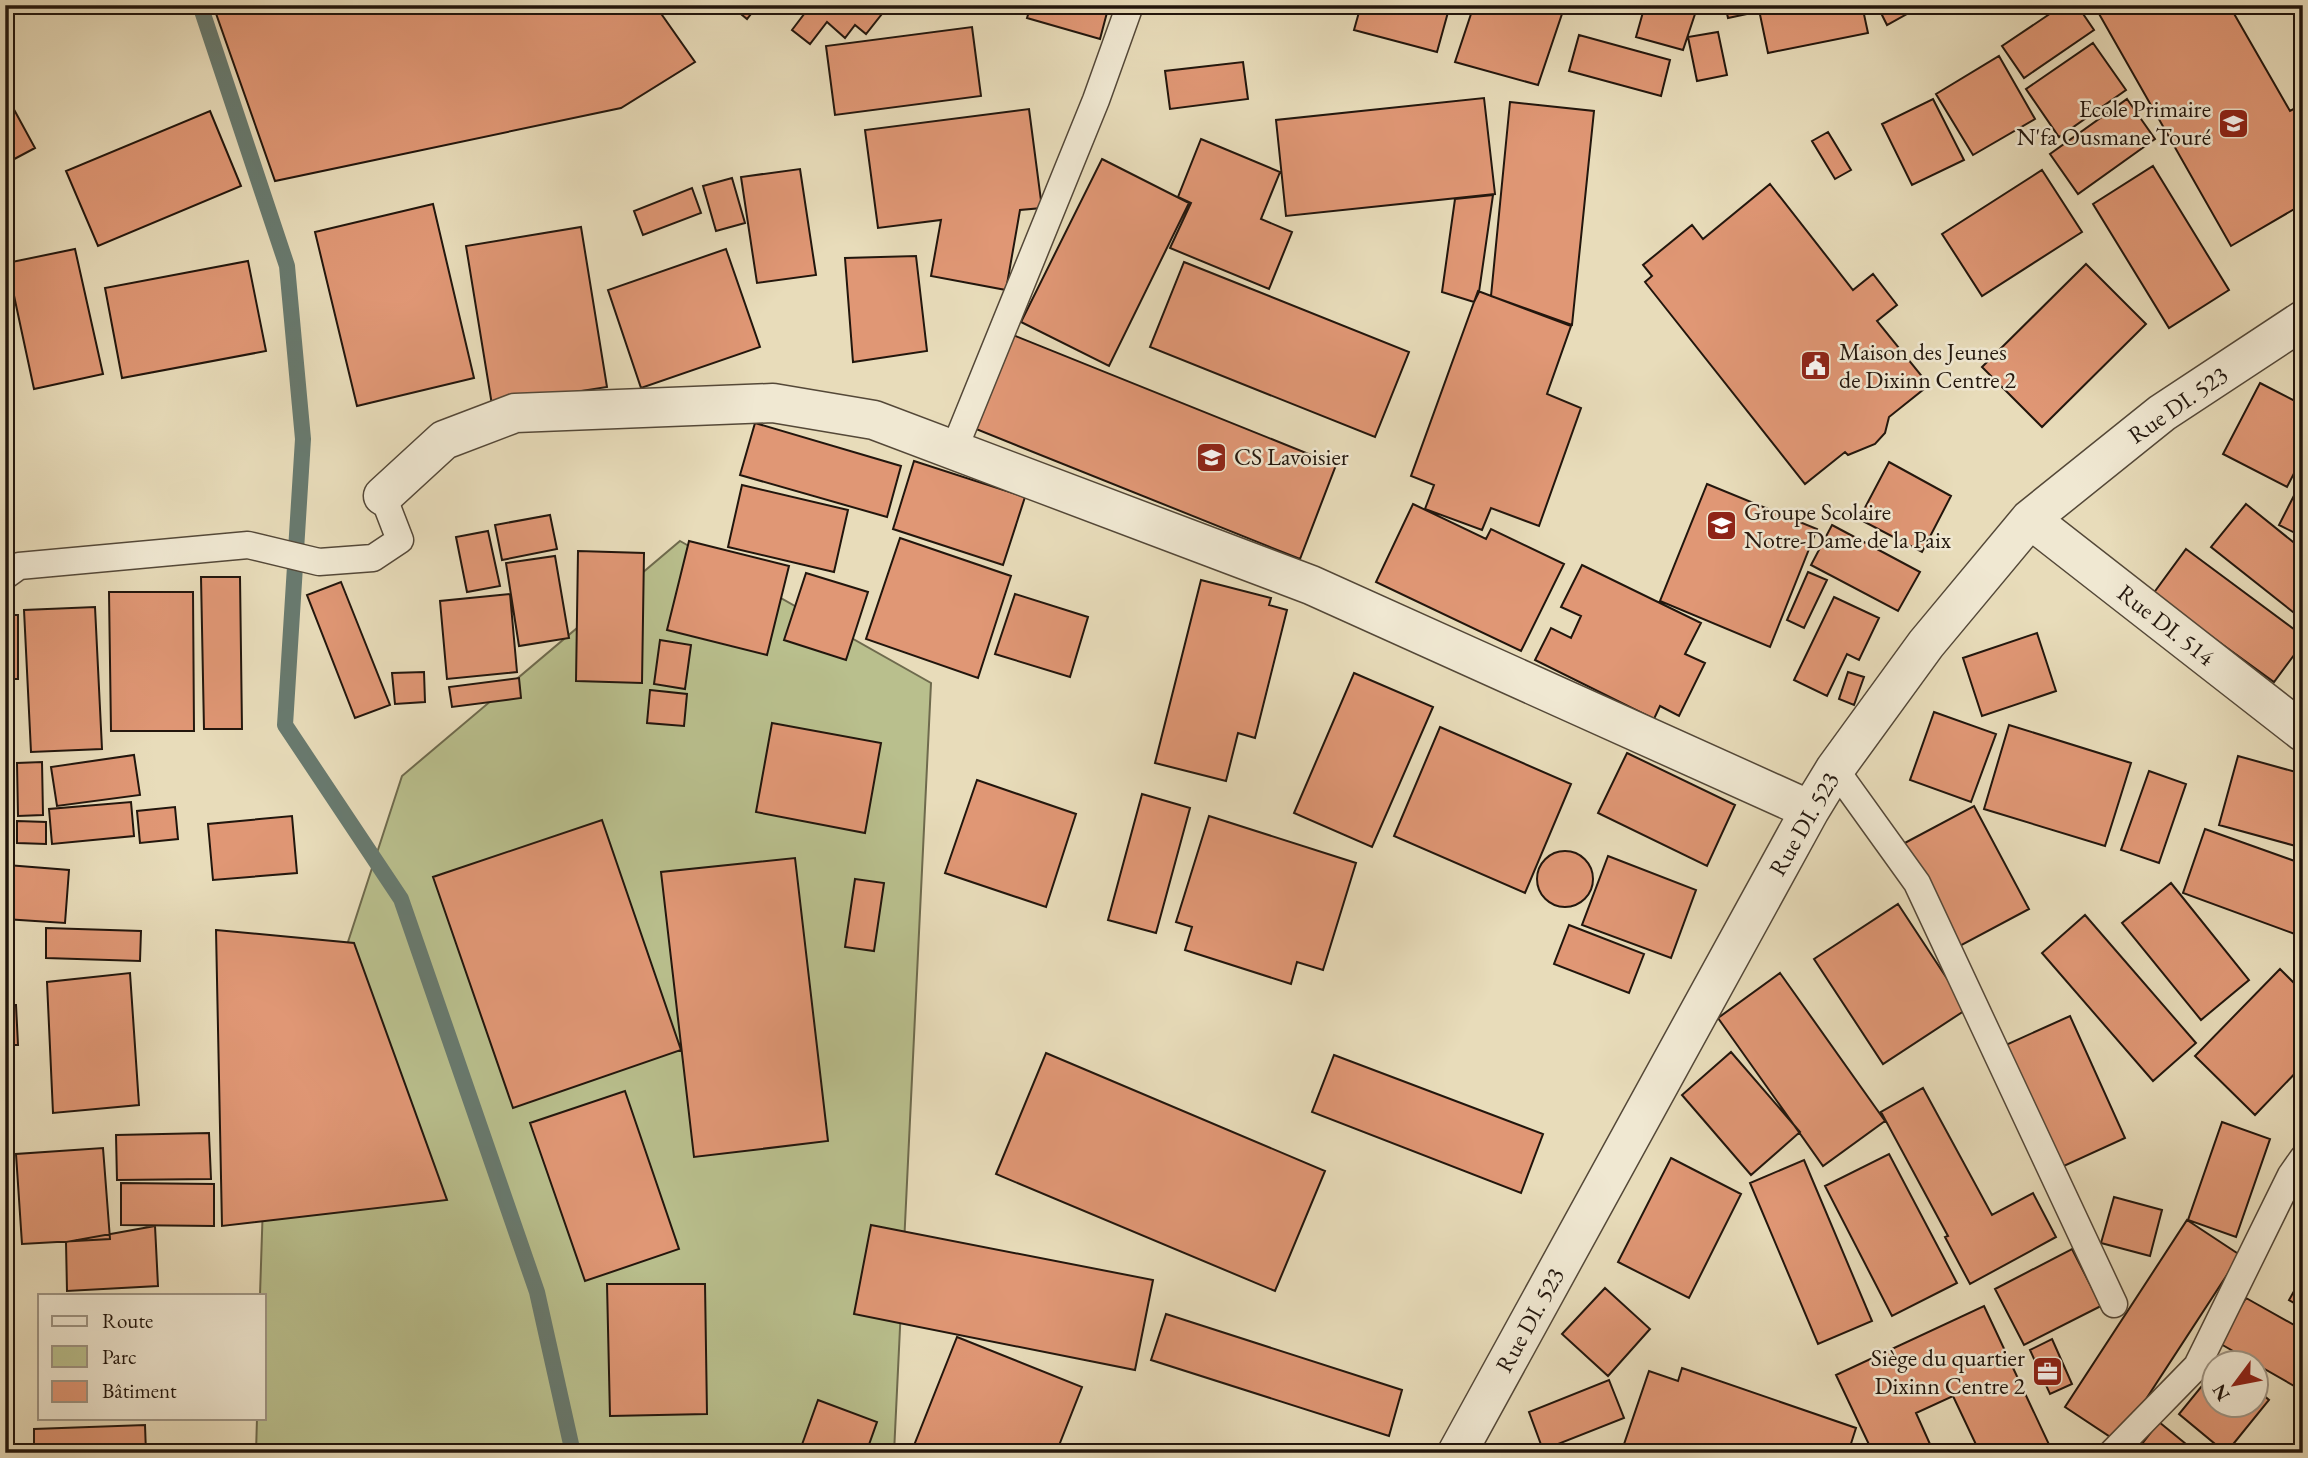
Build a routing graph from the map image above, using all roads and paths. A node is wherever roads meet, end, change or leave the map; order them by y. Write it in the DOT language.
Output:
graph roads {
  1 [pos="1130,5"];
  2 [pos="2303,320"];
  3 [pos="953,452"];
  4 [pos="383,496"];
  5 [pos="2030,519"];
  6 [pos="5,576"];
  7 [pos="2303,732"];
  8 [pos="1835,769"];
  9 [pos="1810,810"];
  10 [pos="2303,1158"];
  11 [pos="2114,1304"];
  12 [pos="1457,1453"];
  13 [pos="2112,1453"];
  1 -- 3 [label="lane"];
  2 -- 5 [label="street, Rue DI. 523"];
  3 -- 4 [label="street"];
  3 -- 9 [label="street"];
  4 -- 6 [label="lane"];
  5 -- 7 [label="street, Rue DI. 514"];
  5 -- 8 [label="street, Rue DI. 523"];
  8 -- 9 [label="street, Rue DI. 523"];
  8 -- 11 [label="lane"];
  9 -- 12 [label="street, Rue DI. 523"];
  10 -- 13 [label="lane"];
}
